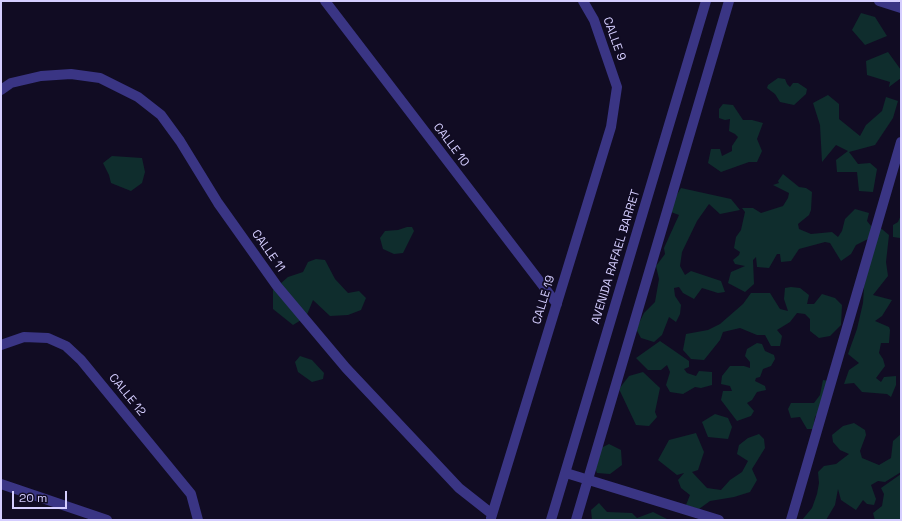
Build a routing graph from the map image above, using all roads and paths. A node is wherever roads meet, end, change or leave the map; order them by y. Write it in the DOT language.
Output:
graph roads {
  1 [pos="326,1"];
  2 [pos="583,1"];
  3 [pos="706,1"];
  4 [pos="729,1"];
  5 [pos="879,1"];
  6 [pos="901,8"];
  7 [pos="617,87"];
  8 [pos="1,90"];
  9 [pos="901,142"];
  10 [pos="557,304"];
  11 [pos="1,345"];
  12 [pos="566,473"];
  13 [pos="588,480"];
  14 [pos="1,484"];
  15 [pos="492,517"];
  16 [pos="107,520"];
  17 [pos="198,520"];
  18 [pos="551,520"];
  19 [pos="576,520"];
  20 [pos="719,520"];
  21 [pos="791,520"];
  1 -- 10 [label="street, CALLE 10"];
  2 -- 7 [label="street, CALLE 9"];
  3 -- 12 [label="street, AVENIDA RAFAEL BARRET"];
  4 -- 13 [label="street"];
  5 -- 6 [label="street"];
  7 -- 10 [label="street, CALLE 19"];
  8 -- 15 [label="street, CALLE 11"];
  9 -- 21 [label="street"];
  10 -- 15 [label="street, CALLE 19"];
  11 -- 17 [label="street, CALLE 12"];
  12 -- 13 [label="street"];
  12 -- 18 [label="street, AVENIDA RAFAEL BARRET"];
  13 -- 19 [label="street"];
  13 -- 20 [label="street"];
  14 -- 16 [label="street"];
}
